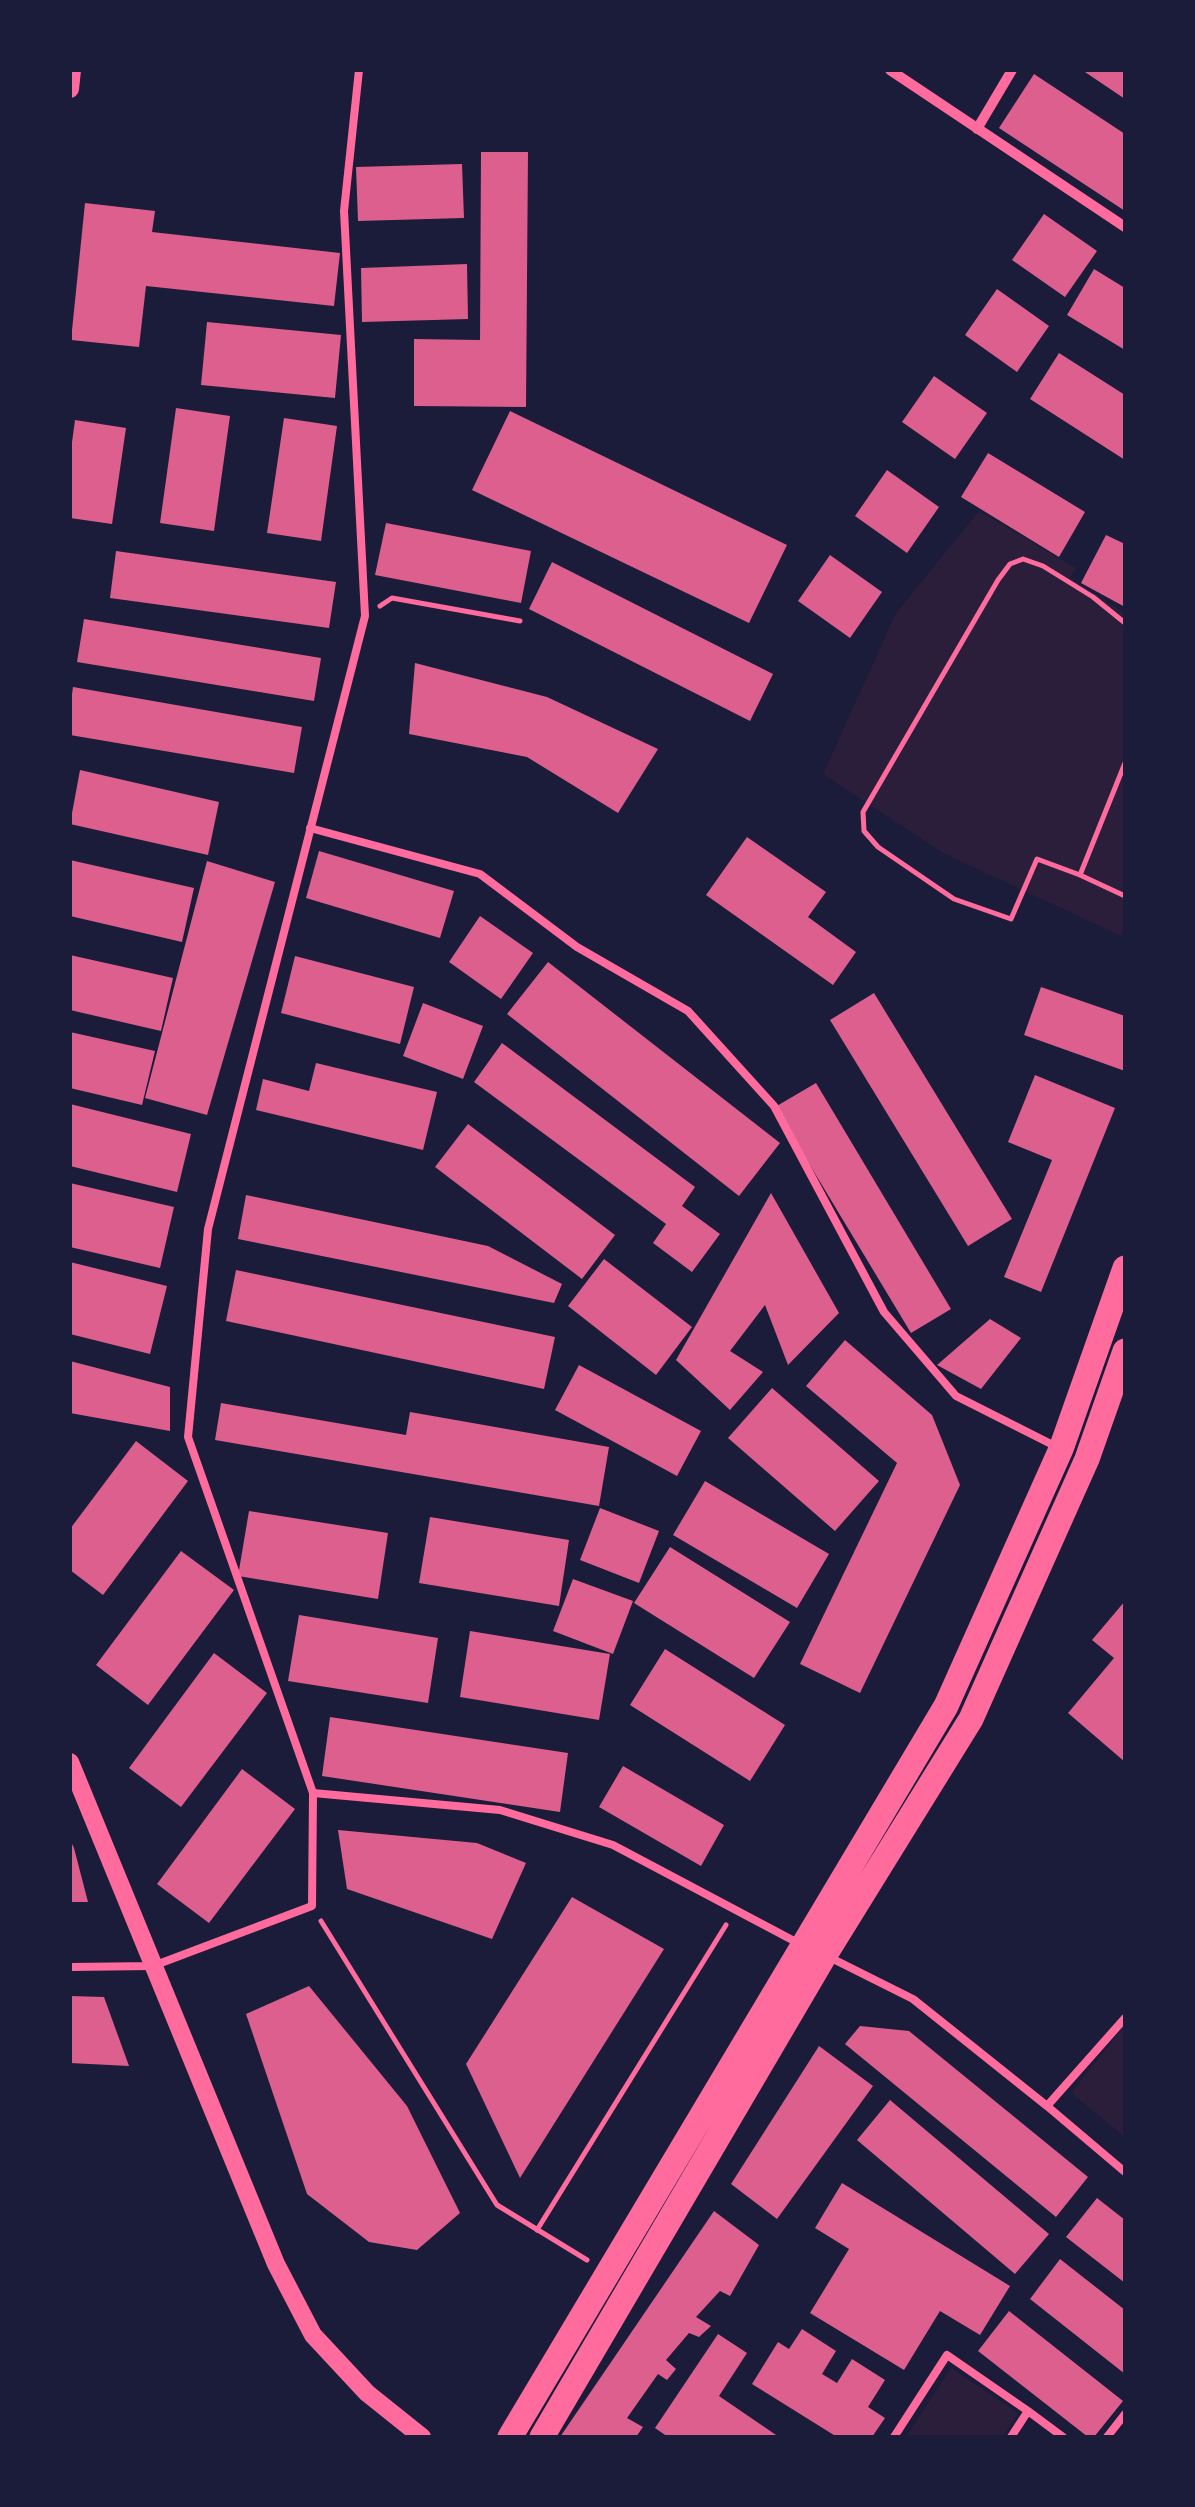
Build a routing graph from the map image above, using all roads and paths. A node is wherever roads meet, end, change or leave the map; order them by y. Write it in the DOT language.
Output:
graph roads {
  1 [pos="72,70"];
  2 [pos="359,70"];
  3 [pos="890,70"];
  4 [pos="1012,70"];
  5 [pos="70,89"];
  6 [pos="977,128"];
  7 [pos="1125,227"];
  8 [pos="365,616"];
  9 [pos="520,621"];
  10 [pos="1125,623"];
  11 [pos="1125,763"];
  12 [pos="310,828"];
  13 [pos="1080,875"];
  14 [pos="1125,896"];
  15 [pos="1125,1268"];
  16 [pos="1125,1352"];
  17 [pos="1061,1449"];
  18 [pos="70,1762"];
  19 [pos="313,1793"];
  20 [pos="312,1906"];
  21 [pos="735,1910"];
  22 [pos="814,1950"];
  23 [pos="152,1966"];
  24 [pos="70,1967"];
  25 [pos="1125,2018"];
  26 [pos="1047,2106"];
  27 [pos="1125,2172"];
  28 [pos="537,2230"];
  29 [pos="608,2273"];
  30 [pos="1028,2412"];
  31 [pos="1125,2414"];
  32 [pos="422,2437"];
  33 [pos="510,2437"];
  34 [pos="542,2437"];
  35 [pos="894,2437"];
  36 [pos="1011,2437"];
  37 [pos="1063,2437"];
  38 [pos="1107,2437"];
  1 -- 5 [label="street"];
  2 -- 8 [label="lane"];
  3 -- 6 [label="street"];
  4 -- 6 [label="street"];
  6 -- 7 [label="street"];
  8 -- 9 [label="path"];
  8 -- 12 [label="lane"];
  10 -- 13 [label="path"];
  11 -- 13 [label="path"];
  12 -- 17 [label="lane"];
  12 -- 19 [label="lane"];
  13 -- 14 [label="path"];
  15 -- 17 [label="main road"];
  16 -- 22 [label="main road"];
  17 -- 22 [label="main road"];
  18 -- 23 [label="street"];
  19 -- 20 [label="lane"];
  19 -- 21 [label="lane"];
  20 -- 23 [label="lane"];
  20 -- 28 [label="path"];
  21 -- 22 [label="lane"];
  21 -- 28 [label="path"];
  22 -- 26 [label="lane"];
  22 -- 29 [label="main road"];
  22 -- 34 [label="main road"];
  23 -- 24 [label="lane"];
  23 -- 32 [label="street"];
  25 -- 26 [label="lane"];
  26 -- 27 [label="lane"];
  28 -- 29 [label="path"];
  29 -- 33 [label="main road"];
  30 -- 35 [label="lane"];
  30 -- 36 [label="lane"];
  30 -- 37 [label="lane"];
  31 -- 38 [label="lane"];
}
